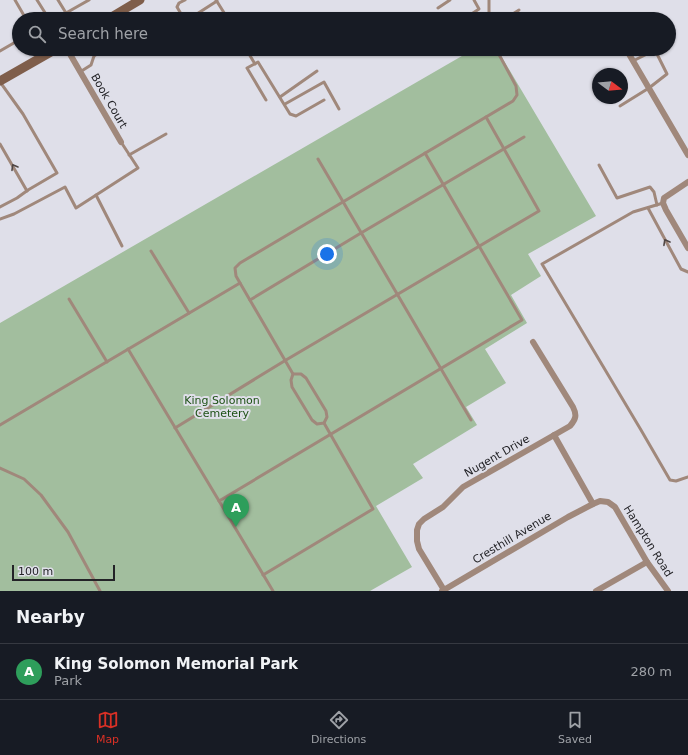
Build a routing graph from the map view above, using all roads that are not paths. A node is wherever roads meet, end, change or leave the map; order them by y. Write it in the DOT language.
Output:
graph roads {
  1 [pos="15,0"];
  2 [pos="37,0"];
  3 [pos="58,0"];
  4 [pos="89,0"];
  5 [pos="140,0"];
  6 [pos="184,0"];
  7 [pos="216,0"];
  8 [pos="450,0"];
  9 [pos="474,0"];
  10 [pos="489,0"];
  11 [pos="438,8"];
  12 [pos="519,10"];
  13 [pos="22,12"];
  14 [pos="45,12"];
  15 [pos="65,12"];
  16 [pos="68,12"];
  17 [pos="120,12"];
  18 [pos="180,12"];
  19 [pos="199,12"];
  20 [pos="223,12"];
  21 [pos="474,12"];
  22 [pos="489,12"];
  23 [pos="516,12"];
  24 [pos="12,44"];
  25 [pos="0,51"];
  26 [pos="44,56"];
  27 [pos="71,56"];
  28 [pos="94,56"];
  29 [pos="250,56"];
  30 [pos="500,56"];
  31 [pos="630,56"];
  32 [pos="642,56"];
  33 [pos="658,56"];
  34 [pos="632,61"];
  35 [pos="255,64"];
  36 [pos="317,71"];
  37 [pos="80,72"];
  38 [pos="0,81"];
  39 [pos="649,88"];
  40 [pos="280,97"];
  41 [pos="266,100"];
  42 [pos="324,100"];
  43 [pos="285,104"];
  44 [pos="620,106"];
  45 [pos="339,109"];
  46 [pos="486,117"];
  47 [pos="166,134"];
  48 [pos="524,137"];
  49 [pos="121,142"];
  50 [pos="0,144"];
  51 [pos="504,149"];
  52 [pos="425,154"];
  53 [pos="129,155"];
  54 [pos="688,155"];
  55 [pos="318,159"];
  56 [pos="600,165"];
  57 [pos="688,182"];
  58 [pos="443,185"];
  59 [pos="27,191"];
  60 [pos="96,195"];
  61 [pos="343,202"];
  62 [pos="660,204"];
  63 [pos="0,207"];
  64 [pos="648,208"];
  65 [pos="0,219"];
  66 [pos="361,233"];
  67 [pos="122,246"];
  68 [pos="479,247"];
  69 [pos="688,248"];
  70 [pos="152,251"];
  71 [pos="688,272"];
  72 [pos="240,283"];
  73 [pos="398,295"];
  74 [pos="69,299"];
  75 [pos="250,300"];
  76 [pos="189,313"];
  77 [pos="533,342"];
  78 [pos="128,349"];
  79 [pos="286,360"];
  80 [pos="106,362"];
  81 [pos="441,368"];
  82 [pos="293,374"];
  83 [pos="471,420"];
  84 [pos="324,423"];
  85 [pos="0,425"];
  86 [pos="175,428"];
  87 [pos="330,435"];
  88 [pos="554,435"];
  89 [pos="0,468"];
  90 [pos="688,477"];
  91 [pos="219,501"];
  92 [pos="593,504"];
  93 [pos="646,562"];
  94 [pos="263,575"];
  95 [pos="443,590"];
  96 [pos="100,591"];
  97 [pos="273,591"];
  98 [pos="596,591"];
  99 [pos="668,591"];
  1 -- 13 [label="lane"];
  2 -- 14 [label="lane"];
  3 -- 15 [label="lane"];
  4 -- 16 [label="lane"];
  5 -- 17 [label="main road"];
  6 -- 18 [label="lane"];
  7 -- 19 [label="lane"];
  7 -- 20 [label="lane"];
  8 -- 11 [label="lane"];
  9 -- 21 [label="lane"];
  10 -- 22 [label="lane"];
  12 -- 23 [label="lane"];
  24 -- 25 [label="lane"];
  26 -- 38 [label="main road"];
  27 -- 37 [label="street, Book Court"];
  28 -- 37 [label="lane"];
  29 -- 35 [label="lane"];
  30 -- 46 [label="lane"];
  31 -- 34 [label="street"];
  32 -- 34 [label="lane"];
  33 -- 39 [label="lane"];
  34 -- 39 [label="street"];
  35 -- 40 [label="lane"];
  35 -- 41 [label="lane"];
  36 -- 40 [label="lane"];
  37 -- 49 [label="street, Book Court"];
  38 -- 59 [label="lane"];
  39 -- 44 [label="lane"];
  39 -- 54 [label="street"];
  40 -- 43 [label="lane"];
  42 -- 43 [label="lane"];
  43 -- 45 [label="lane"];
  46 -- 51 [label="lane"];
  46 -- 52 [label="lane"];
  47 -- 53 [label="lane"];
  48 -- 51 [label="lane"];
  49 -- 53 [label="lane"];
  59 -- 50 [label="lane, one-way"];
  51 -- 58 [label="lane"];
  51 -- 68 [label="lane"];
  52 -- 58 [label="lane"];
  52 -- 61 [label="lane"];
  53 -- 60 [label="lane"];
  55 -- 61 [label="lane"];
  56 -- 62 [label="lane"];
  57 -- 62 [label="street"];
  58 -- 66 [label="lane"];
  58 -- 68 [label="lane"];
  59 -- 63 [label="lane"];
  60 -- 65 [label="lane"];
  60 -- 67 [label="lane"];
  61 -- 66 [label="lane"];
  61 -- 72 [label="lane"];
  62 -- 64 [label="lane"];
  62 -- 69 [label="street"];
  71 -- 64 [label="lane, one-way"];
  64 -- 90 [label="lane"];
  66 -- 73 [label="lane"];
  66 -- 75 [label="lane"];
  68 -- 73 [label="lane"];
  68 -- 81 [label="lane"];
  70 -- 76 [label="lane"];
  72 -- 75 [label="lane"];
  72 -- 76 [label="lane"];
  73 -- 79 [label="lane"];
  73 -- 81 [label="lane"];
  74 -- 80 [label="lane"];
  75 -- 79 [label="lane"];
  76 -- 78 [label="lane"];
  77 -- 88 [label="street, Nugent Drive"];
  78 -- 80 [label="lane"];
  78 -- 86 [label="lane"];
  79 -- 82 [label="lane"];
  79 -- 86 [label="lane"];
  80 -- 85 [label="lane"];
  81 -- 83 [label="lane"];
  81 -- 87 [label="lane"];
  82 -- 84 [label="lane"];
  82 -- 84 [label="lane"];
  84 -- 87 [label="lane"];
  86 -- 91 [label="lane"];
  87 -- 91 [label="lane"];
  87 -- 94 [label="lane"];
  88 -- 92 [label="street"];
  88 -- 95 [label="street, Nugent Drive"];
  89 -- 96 [label="lane"];
  91 -- 94 [label="lane"];
  92 -- 93 [label="street, Hampton Road"];
  92 -- 95 [label="street, Cresthill Avenue"];
  93 -- 98 [label="street"];
  93 -- 99 [label="street, Hampton Road"];
  94 -- 97 [label="lane"];
}
